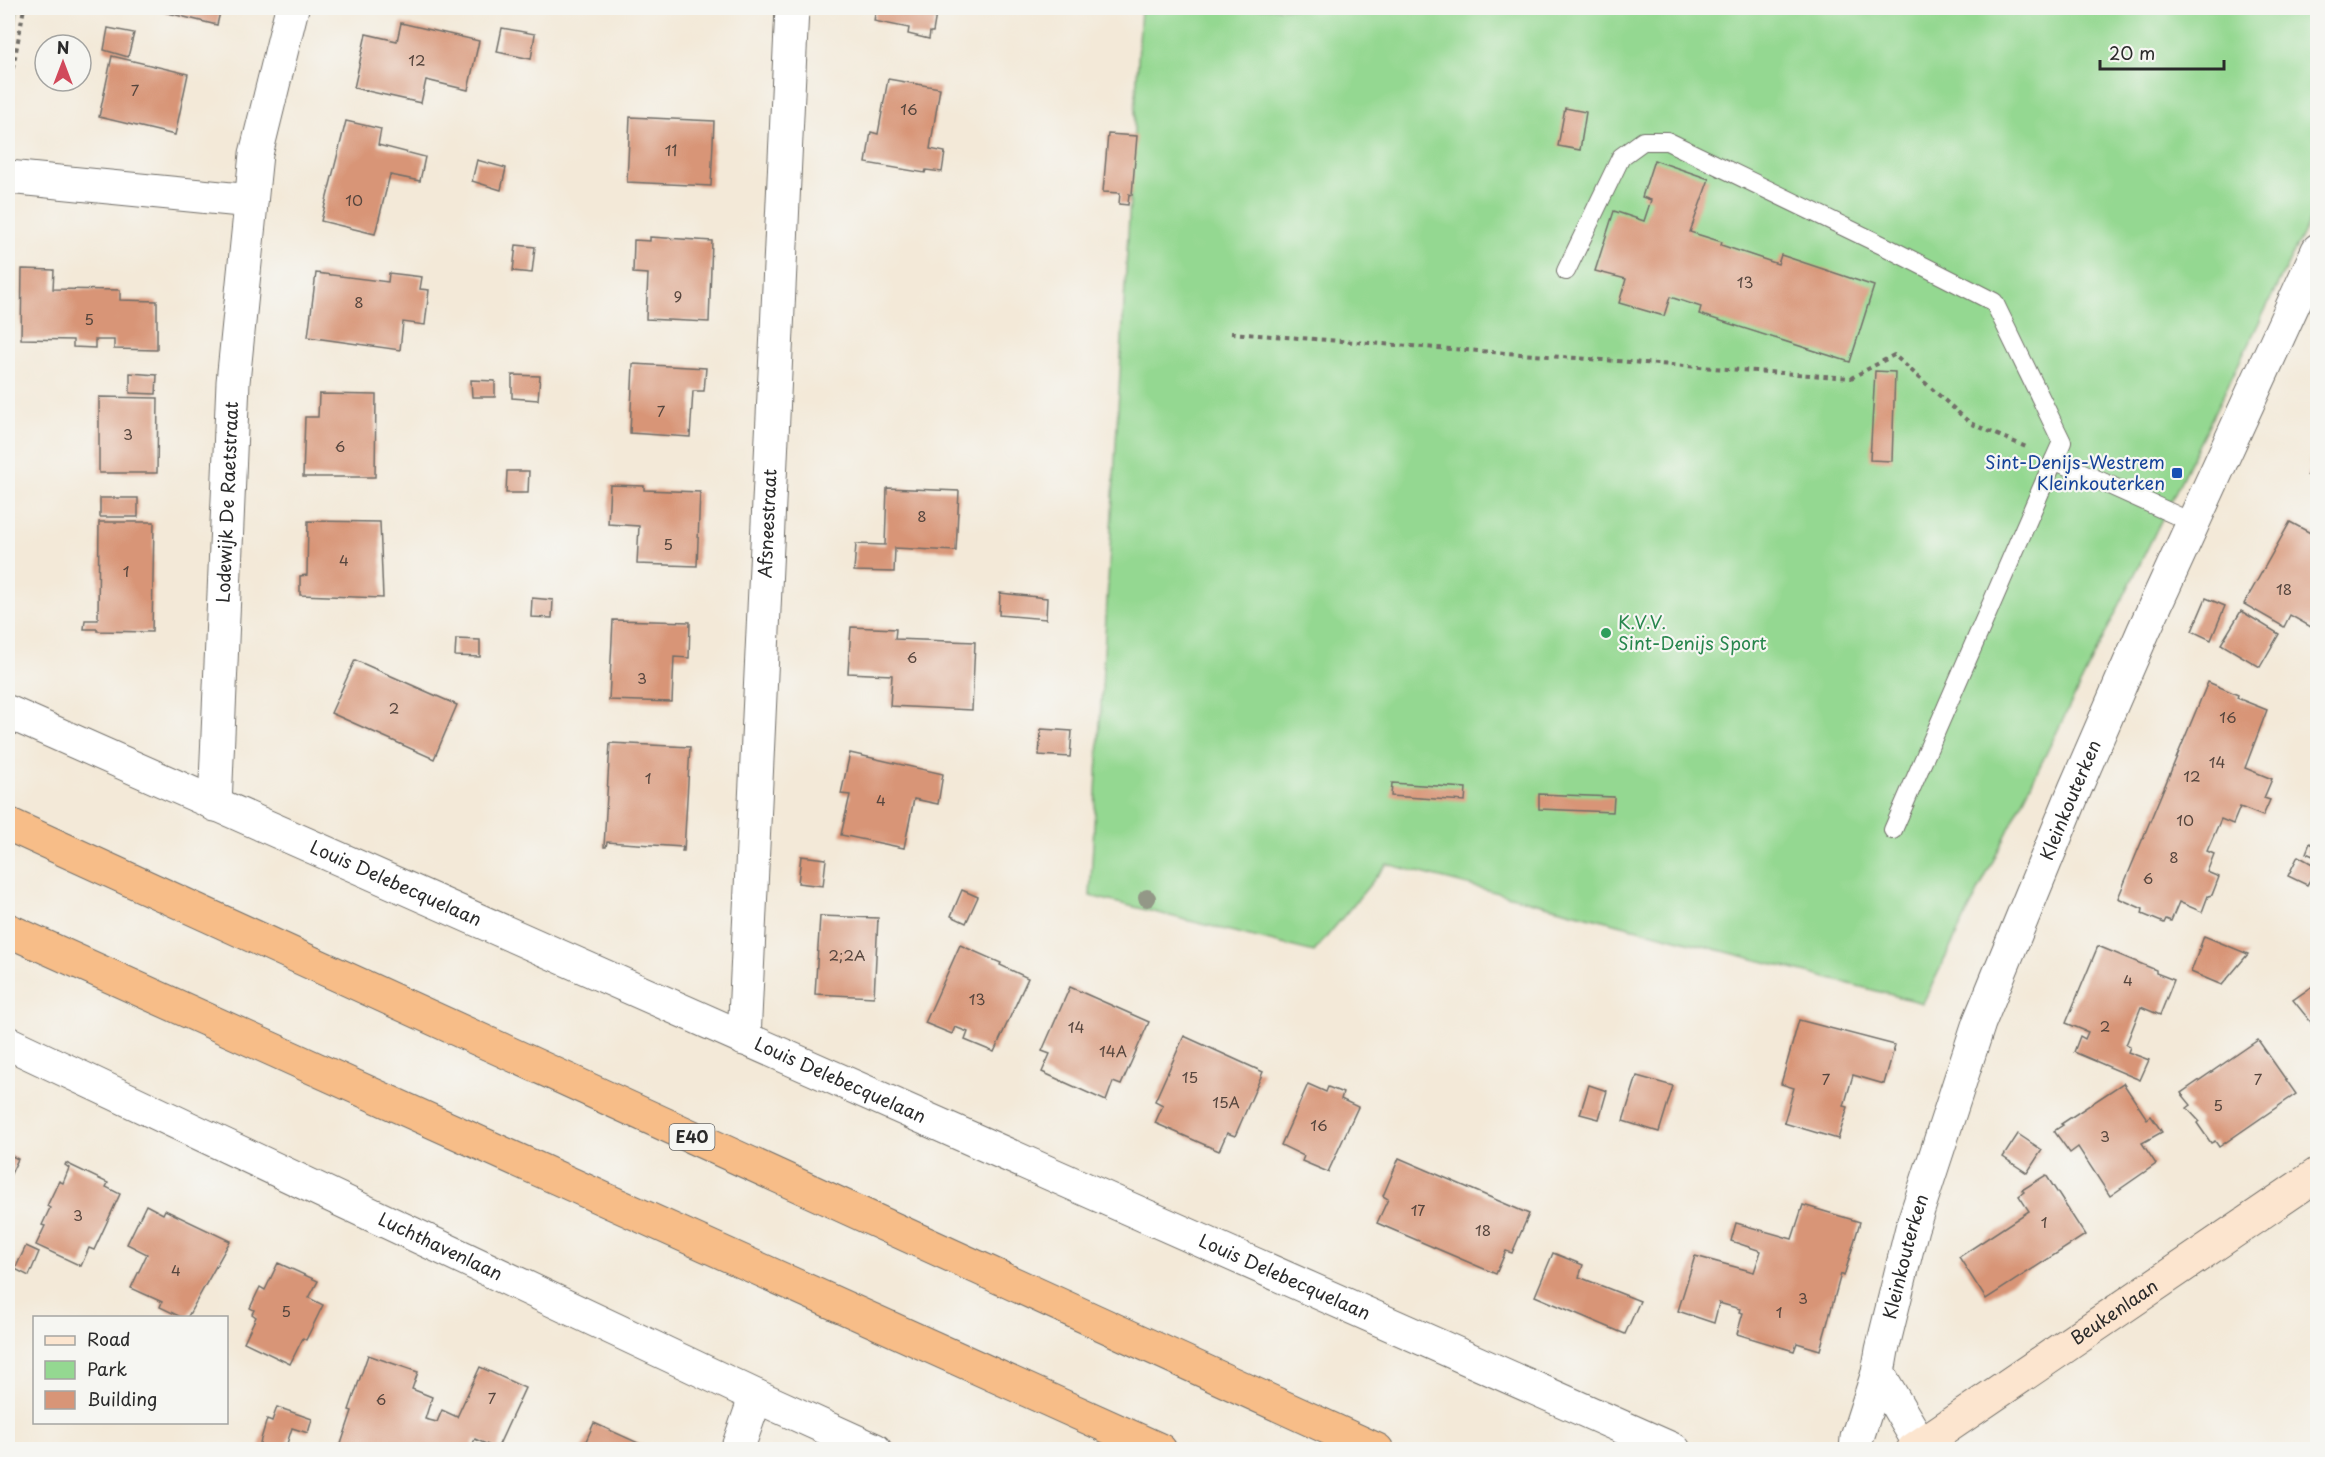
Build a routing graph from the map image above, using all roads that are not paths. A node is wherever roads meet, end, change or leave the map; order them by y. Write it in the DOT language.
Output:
graph roads {
  1 [pos="292,8"];
  2 [pos="792,8"];
  3 [pos="8,177"];
  4 [pos="251,201"];
  5 [pos="2318,250"];
  6 [pos="1566,271"];
  7 [pos="2054,459"];
  8 [pos="2191,522"];
  9 [pos="8,712"];
  10 [pos="215,805"];
  11 [pos="8,824"];
  12 [pos="1893,830"];
  13 [pos="8,930"];
  14 [pos="744,1039"];
  15 [pos="8,1043"];
  16 [pos="2318,1174"];
  17 [pos="1878,1373"];
  18 [pos="756,1396"];
  19 [pos="1916,1447"];
  20 [pos="737,1449"];
  21 [pos="875,1449"];
  22 [pos="1160,1449"];
  23 [pos="1377,1449"];
  24 [pos="1674,1449"];
  25 [pos="1856,1449"];
  1 -- 4 [label="street, Lodewijk De Raetstraat"];
  2 -- 14 [label="street, Afsneestraat"];
  3 -- 4 [label="street"];
  4 -- 10 [label="street, Lodewijk De Raetstraat"];
  5 -- 8 [label="street, Kleinkouterken"];
  6 -- 7 [label="lane"];
  7 -- 8 [label="lane"];
  7 -- 12 [label="lane"];
  8 -- 17 [label="street, Kleinkouterken"];
  9 -- 10 [label="street, Louis Delebecquelaan"];
  10 -- 14 [label="street, Louis Delebecquelaan"];
  11 -- 23 [label="highway, E40"];
  13 -- 22 [label="highway"];
  14 -- 24 [label="street, Louis Delebecquelaan"];
  15 -- 18 [label="street, Luchthavenlaan"];
  16 -- 19 [label="street, Beukenlaan"];
  17 -- 19 [label="street"];
  17 -- 25 [label="street, Kleinkouterken"];
  18 -- 20 [label="street"];
  18 -- 21 [label="street, Luchthavenlaan"];
}
